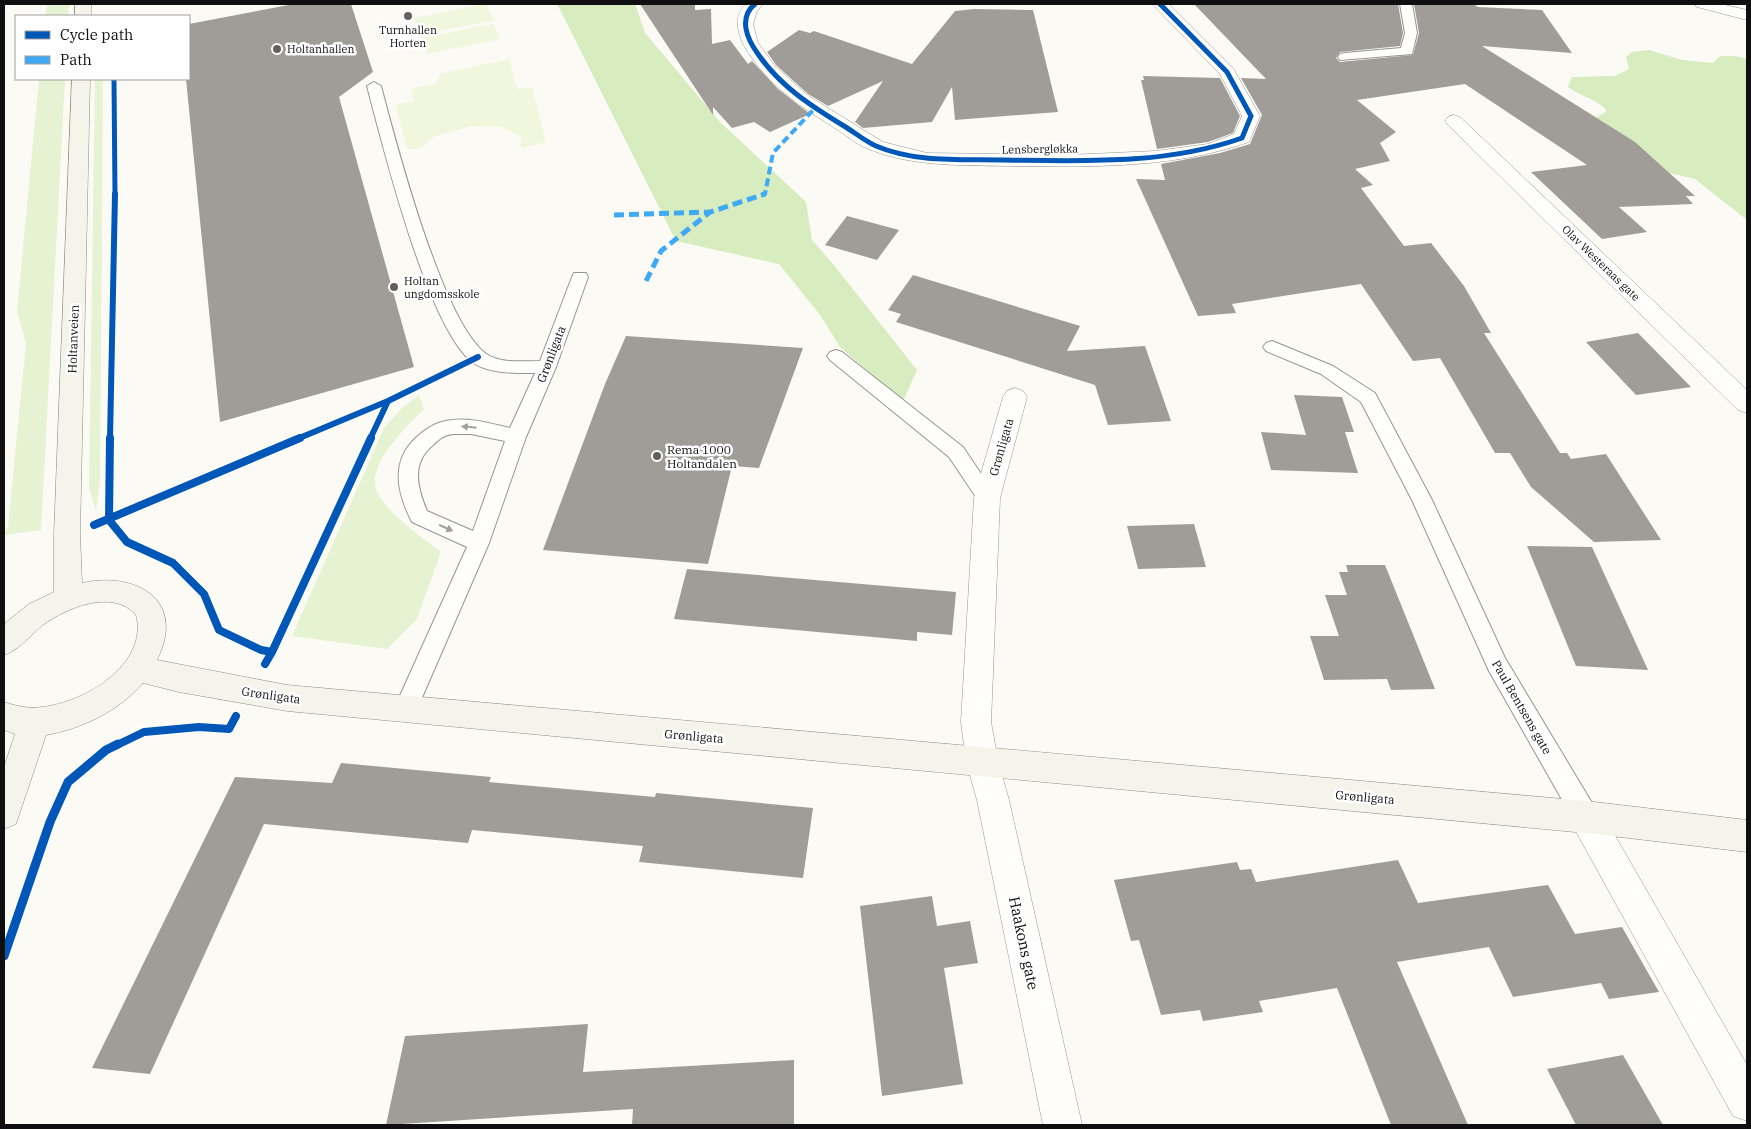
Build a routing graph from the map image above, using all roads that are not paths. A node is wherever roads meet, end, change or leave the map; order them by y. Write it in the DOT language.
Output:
graph roads {
  1 [pos="755,4"];
  2 [pos="1160,4"];
  3 [pos="1406,4"];
  4 [pos="1703,4"];
  5 [pos="1747,15"];
  6 [pos="1345,57"];
  7 [pos="81,80"];
  8 [pos="374,86"];
  9 [pos="1454,121"];
  10 [pos="580,277"];
  11 [pos="1272,347"];
  12 [pos="836,356"];
  13 [pos="547,367"];
  14 [pos="1015,397"];
  15 [pos="1747,404"];
  16 [pos="516,437"];
  17 [pos="987,498"];
  18 [pos="479,543"];
  19 [pos="68,598"];
  20 [pos="4,643"];
  21 [pos="137,668"];
  22 [pos="406,709"];
  23 [pos="4,716"];
  24 [pos="35,722"];
  25 [pos="982,762"];
  26 [pos="4,813"];
  27 [pos="1586,817"];
  28 [pos="1747,836"];
  29 [pos="1747,1102"];
  30 [pos="1063,1125"];
  1 -- 2 [label="street, Lensbergløkka"];
  3 -- 6 [label="lane"];
  4 -- 5 [label="street"];
  7 -- 19 [label="main road, Holtanveien"];
  8 -- 13 [label="lane"];
  9 -- 15 [label="street, Olav Westeraas gate"];
  10 -- 13 [label="lane, Grønligata"];
  11 -- 27 [label="lane, Paul Bentsens gate"];
  12 -- 17 [label="lane, Grønligata"];
  13 -- 16 [label="lane, Grønligata"];
  14 -- 17 [label="street, Grønligata"];
  16 -- 18 [label="lane, Grønligata"];
  16 -- 18 [label="lane, one-way"];
  17 -- 25 [label="street, Grønligata"];
  18 -- 22 [label="lane, Grønligata"];
  19 -- 20 [label="main road"];
  19 -- 21 [label="main road"];
  21 -- 22 [label="main road, Grønligata"];
  21 -- 24 [label="main road"];
  22 -- 25 [label="main road, Grønligata"];
  23 -- 24 [label="main road"];
  24 -- 26 [label="main road"];
  25 -- 27 [label="main road, Grønligata"];
  25 -- 30 [label="street, Haakons gate"];
  27 -- 28 [label="main road, Grønligata"];
  27 -- 29 [label="street, Paul Bentsens gate"];
}
